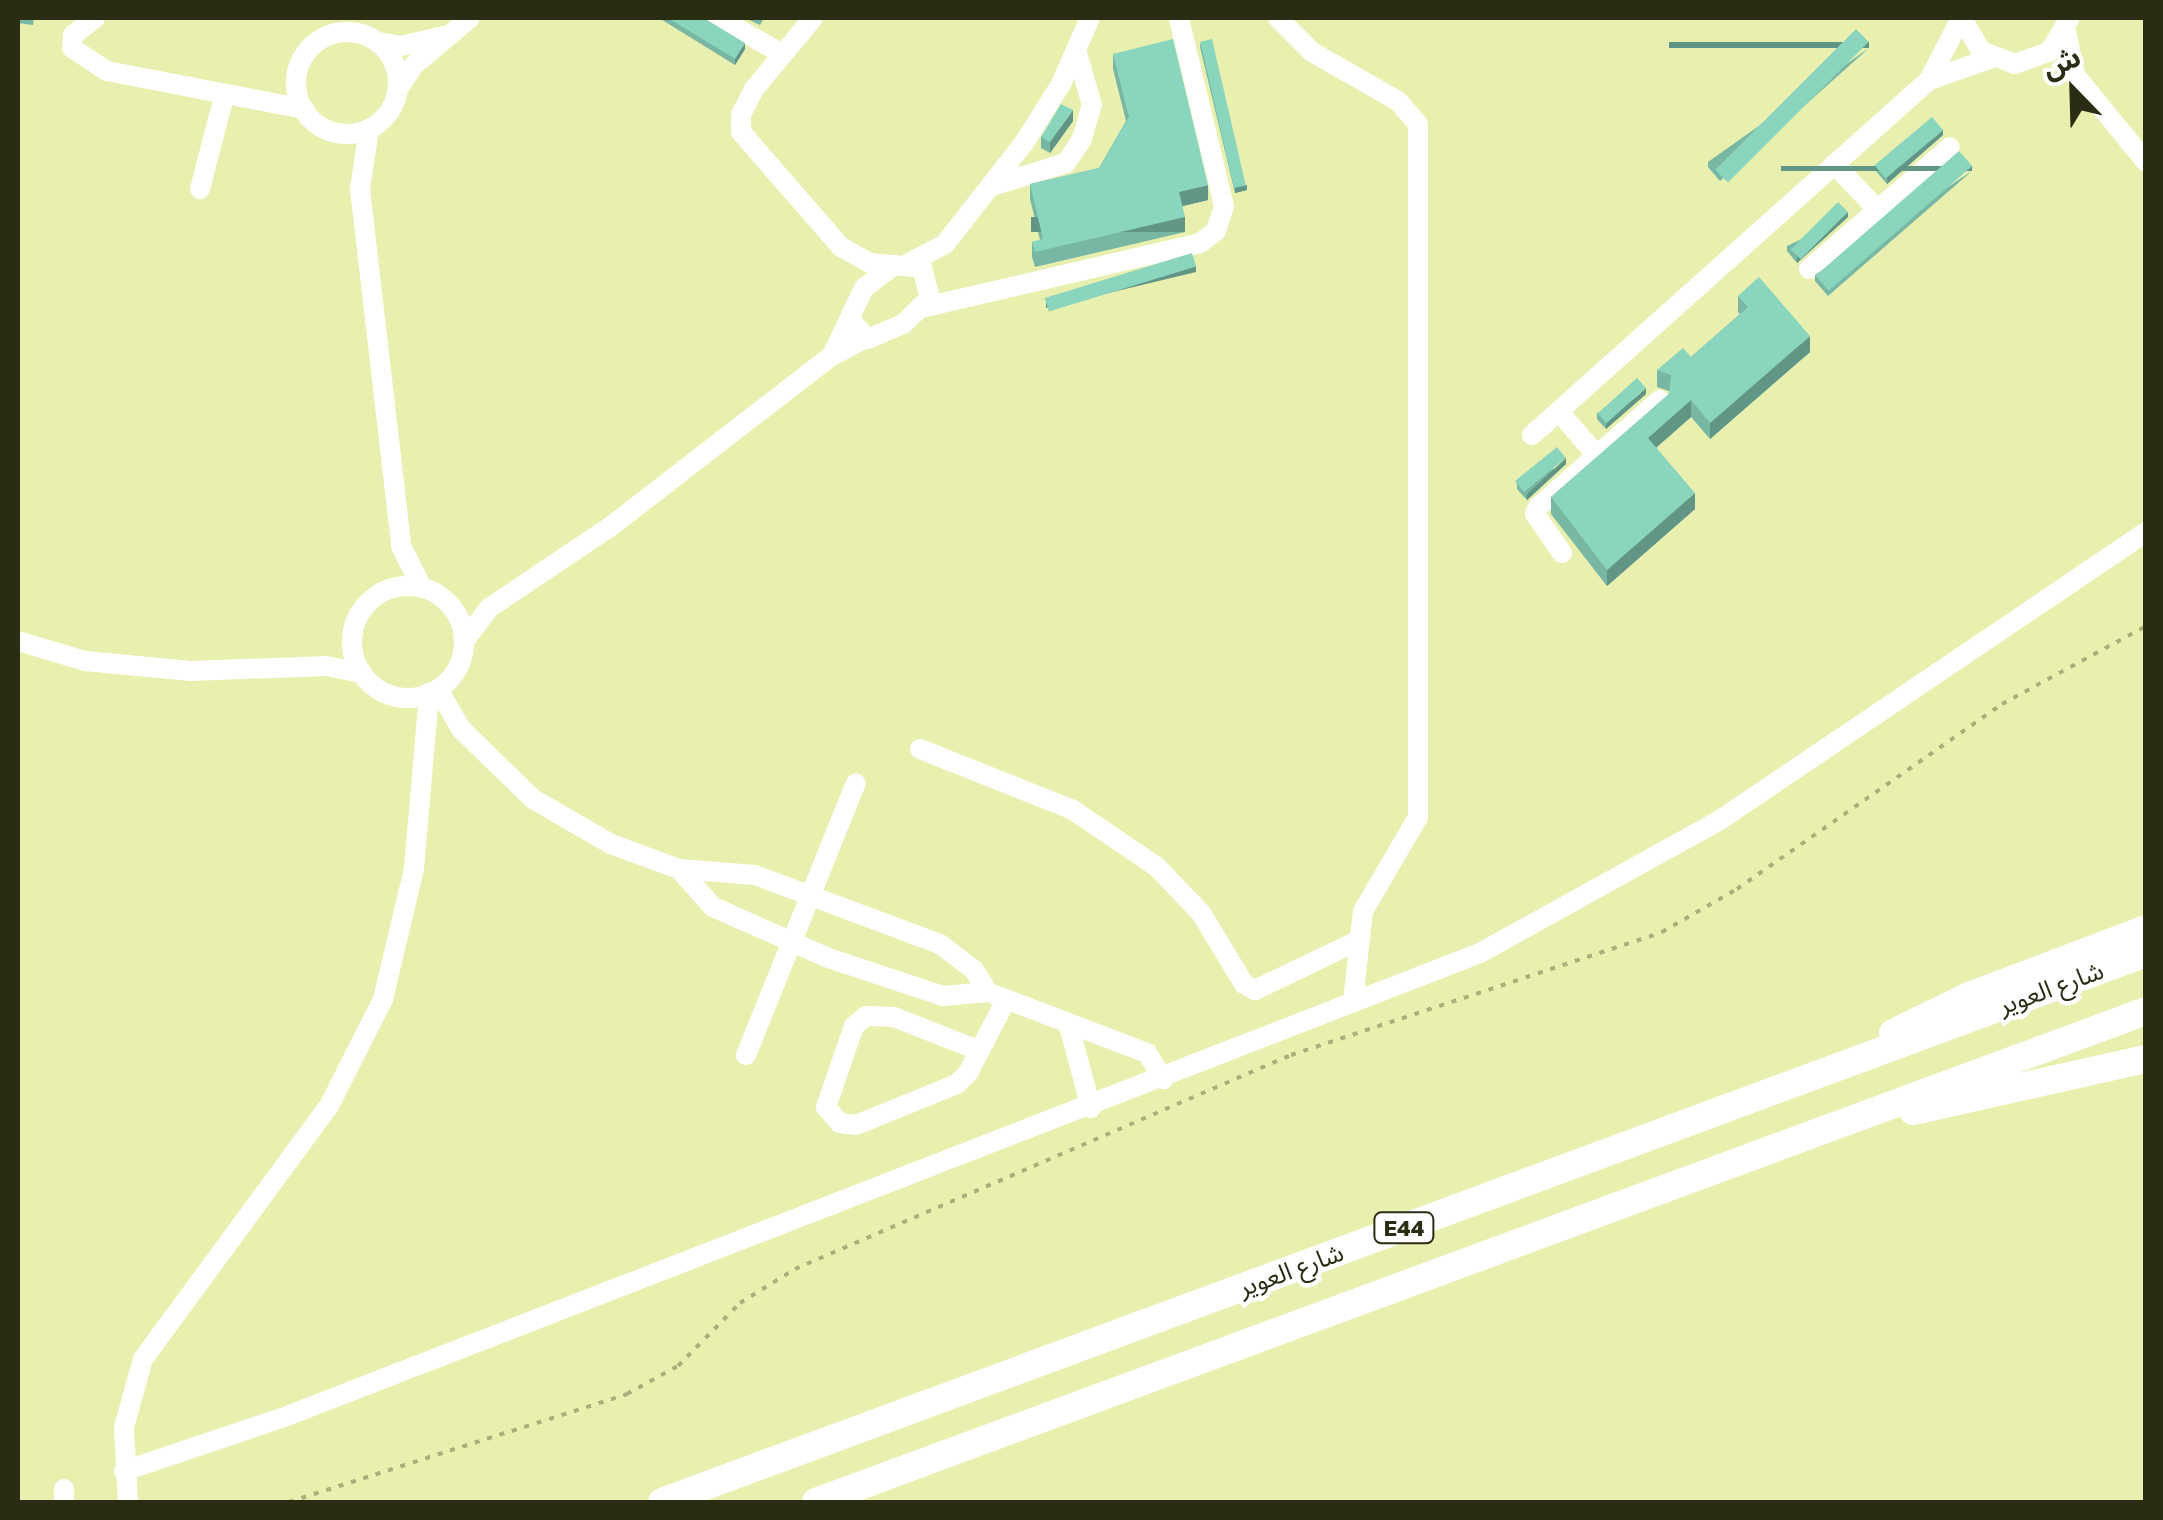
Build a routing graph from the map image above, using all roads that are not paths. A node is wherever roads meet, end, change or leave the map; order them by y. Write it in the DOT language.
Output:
graph roads {
  1 [pos="95,18"];
  2 [pos="351,18"];
  3 [pos="470,18"];
  4 [pos="718,18"];
  5 [pos="813,18"];
  6 [pos="1090,18"];
  7 [pos="1179,18"];
  8 [pos="1278,18"];
  9 [pos="1962,18"];
  10 [pos="2068,24"];
  11 [pos="328,28"];
  12 [pos="446,36"];
  13 [pos="372,39"];
  14 [pos="1076,50"];
  15 [pos="783,54"];
  16 [pos="1992,58"];
  17 [pos="2027,62"];
  18 [pos="299,67"];
  19 [pos="2075,75"];
  20 [pos="1930,80"];
  21 [pos="398,89"];
  22 [pos="254,95"];
  23 [pos="224,96"];
  24 [pos="304,109"];
  25 [pos="369,129"];
  26 [pos="332,131"];
  27 [pos="1950,147"];
  28 [pos="2144,157"];
  29 [pos="1834,164"];
  30 [pos="990,187"];
  31 [pos="360,188"];
  32 [pos="200,189"];
  33 [pos="1878,210"];
  34 [pos="945,244"];
  35 [pos="841,247"];
  36 [pos="901,264"];
  37 [pos="1810,269"];
  38 [pos="932,288"];
  39 [pos="858,298"];
  40 [pos="921,308"];
  41 [pos="852,321"];
  42 [pos="866,338"];
  43 [pos="830,357"];
  44 [pos="1660,400"];
  45 [pos="1559,412"];
  46 [pos="1532,435"];
  47 [pos="1595,453"];
  48 [pos="2146,532"];
  49 [pos="402,546"];
  50 [pos="1562,553"];
  51 [pos="542,574"];
  52 [pos="421,586"];
  53 [pos="385,590"];
  54 [pos="452,606"];
  55 [pos="352,633"];
  56 [pos="465,640"];
  57 [pos="18,641"];
  58 [pos="272,667"];
  59 [pos="362,672"];
  60 [pos="434,691"];
  61 [pos="394,696"];
  62 [pos="920,748"];
  63 [pos="422,762"];
  64 [pos="856,784"];
  65 [pos="679,869"];
  66 [pos="808,897"];
  67 [pos="2146,929"];
  68 [pos="1355,942"];
  69 [pos="791,943"];
  70 [pos="2146,953"];
  71 [pos="997,996"];
  72 [pos="1352,1002"];
  73 [pos="2146,1011"];
  74 [pos="1069,1026"];
  75 [pos="978,1050"];
  76 [pos="746,1054"];
  77 [pos="2146,1059"];
  78 [pos="1837,1068"];
  79 [pos="1163,1079"];
  80 [pos="1090,1108"];
  81 [pos="1838,1124"];
  82 [pos="124,1471"];
  83 [pos="128,1502"];
  84 [pos="662,1502"];
  85 [pos="816,1502"];
  1 -- 23 [label="lane"];
  2 -- 13 [label="lane"];
  3 -- 12 [label="lane"];
  4 -- 15 [label="lane"];
  5 -- 15 [label="lane"];
  6 -- 14 [label="lane"];
  7 -- 40 [label="lane"];
  8 -- 68 [label="lane"];
  9 -- 16 [label="lane"];
  9 -- 20 [label="lane"];
  10 -- 17 [label="lane"];
  10 -- 19 [label="lane"];
  11 -- 13 [label="lane"];
  11 -- 18 [label="lane"];
  12 -- 13 [label="lane"];
  12 -- 21 [label="lane"];
  13 -- 21 [label="lane"];
  14 -- 30 [label="lane"];
  14 -- 30 [label="lane"];
  15 -- 35 [label="lane"];
  16 -- 17 [label="lane"];
  16 -- 20 [label="lane"];
  17 -- 19 [label="lane"];
  18 -- 22 [label="lane"];
  18 -- 24 [label="lane"];
  19 -- 28 [label="lane"];
  20 -- 29 [label="lane"];
  21 -- 25 [label="lane"];
  22 -- 23 [label="lane"];
  22 -- 24 [label="lane"];
  23 -- 32 [label="lane"];
  24 -- 26 [label="lane"];
  25 -- 26 [label="lane"];
  25 -- 31 [label="lane"];
  26 -- 31 [label="lane"];
  27 -- 33 [label="lane"];
  29 -- 33 [label="lane"];
  29 -- 45 [label="lane"];
  30 -- 34 [label="lane"];
  31 -- 49 [label="lane"];
  33 -- 37 [label="lane"];
  34 -- 36 [label="lane"];
  34 -- 38 [label="lane"];
  35 -- 36 [label="lane"];
  35 -- 39 [label="lane"];
  36 -- 38 [label="lane"];
  36 -- 39 [label="lane"];
  38 -- 40 [label="lane"];
  39 -- 41 [label="lane"];
  40 -- 42 [label="lane"];
  41 -- 42 [label="lane"];
  41 -- 43 [label="lane"];
  42 -- 43 [label="lane"];
  43 -- 51 [label="lane"];
  44 -- 47 [label="lane"];
  45 -- 46 [label="lane"];
  45 -- 47 [label="lane"];
  47 -- 50 [label="lane"];
  48 -- 72 [label="lane"];
  49 -- 52 [label="lane"];
  49 -- 53 [label="lane"];
  51 -- 54 [label="lane"];
  51 -- 56 [label="lane"];
  52 -- 53 [label="lane"];
  52 -- 54 [label="lane"];
  53 -- 55 [label="lane"];
  54 -- 56 [label="lane"];
  55 -- 58 [label="lane"];
  55 -- 59 [label="lane"];
  56 -- 60 [label="lane"];
  57 -- 58 [label="lane"];
  58 -- 59 [label="lane"];
  59 -- 61 [label="lane"];
  60 -- 61 [label="lane"];
  60 -- 63 [label="lane"];
  60 -- 65 [label="lane"];
  61 -- 63 [label="lane"];
  62 -- 68 [label="lane"];
  63 -- 82 [label="lane"];
  64 -- 66 [label="lane"];
  65 -- 66 [label="lane"];
  65 -- 69 [label="lane"];
  66 -- 69 [label="lane"];
  66 -- 71 [label="lane"];
  67 -- 78 [label="highway"];
  68 -- 72 [label="lane"];
  69 -- 71 [label="lane"];
  69 -- 76 [label="lane"];
  70 -- 78 [label="highway, شارع العوير / E44"];
  71 -- 74 [label="lane"];
  71 -- 75 [label="lane"];
  72 -- 79 [label="lane"];
  73 -- 81 [label="highway, E44"];
  74 -- 79 [label="lane"];
  74 -- 80 [label="lane"];
  75 -- 75 [label="lane"];
  77 -- 81 [label="highway"];
  78 -- 84 [label="highway, شارع العوير / E44"];
  79 -- 80 [label="lane"];
  80 -- 82 [label="lane"];
  81 -- 85 [label="highway, E44"];
  82 -- 83 [label="lane"];
}
